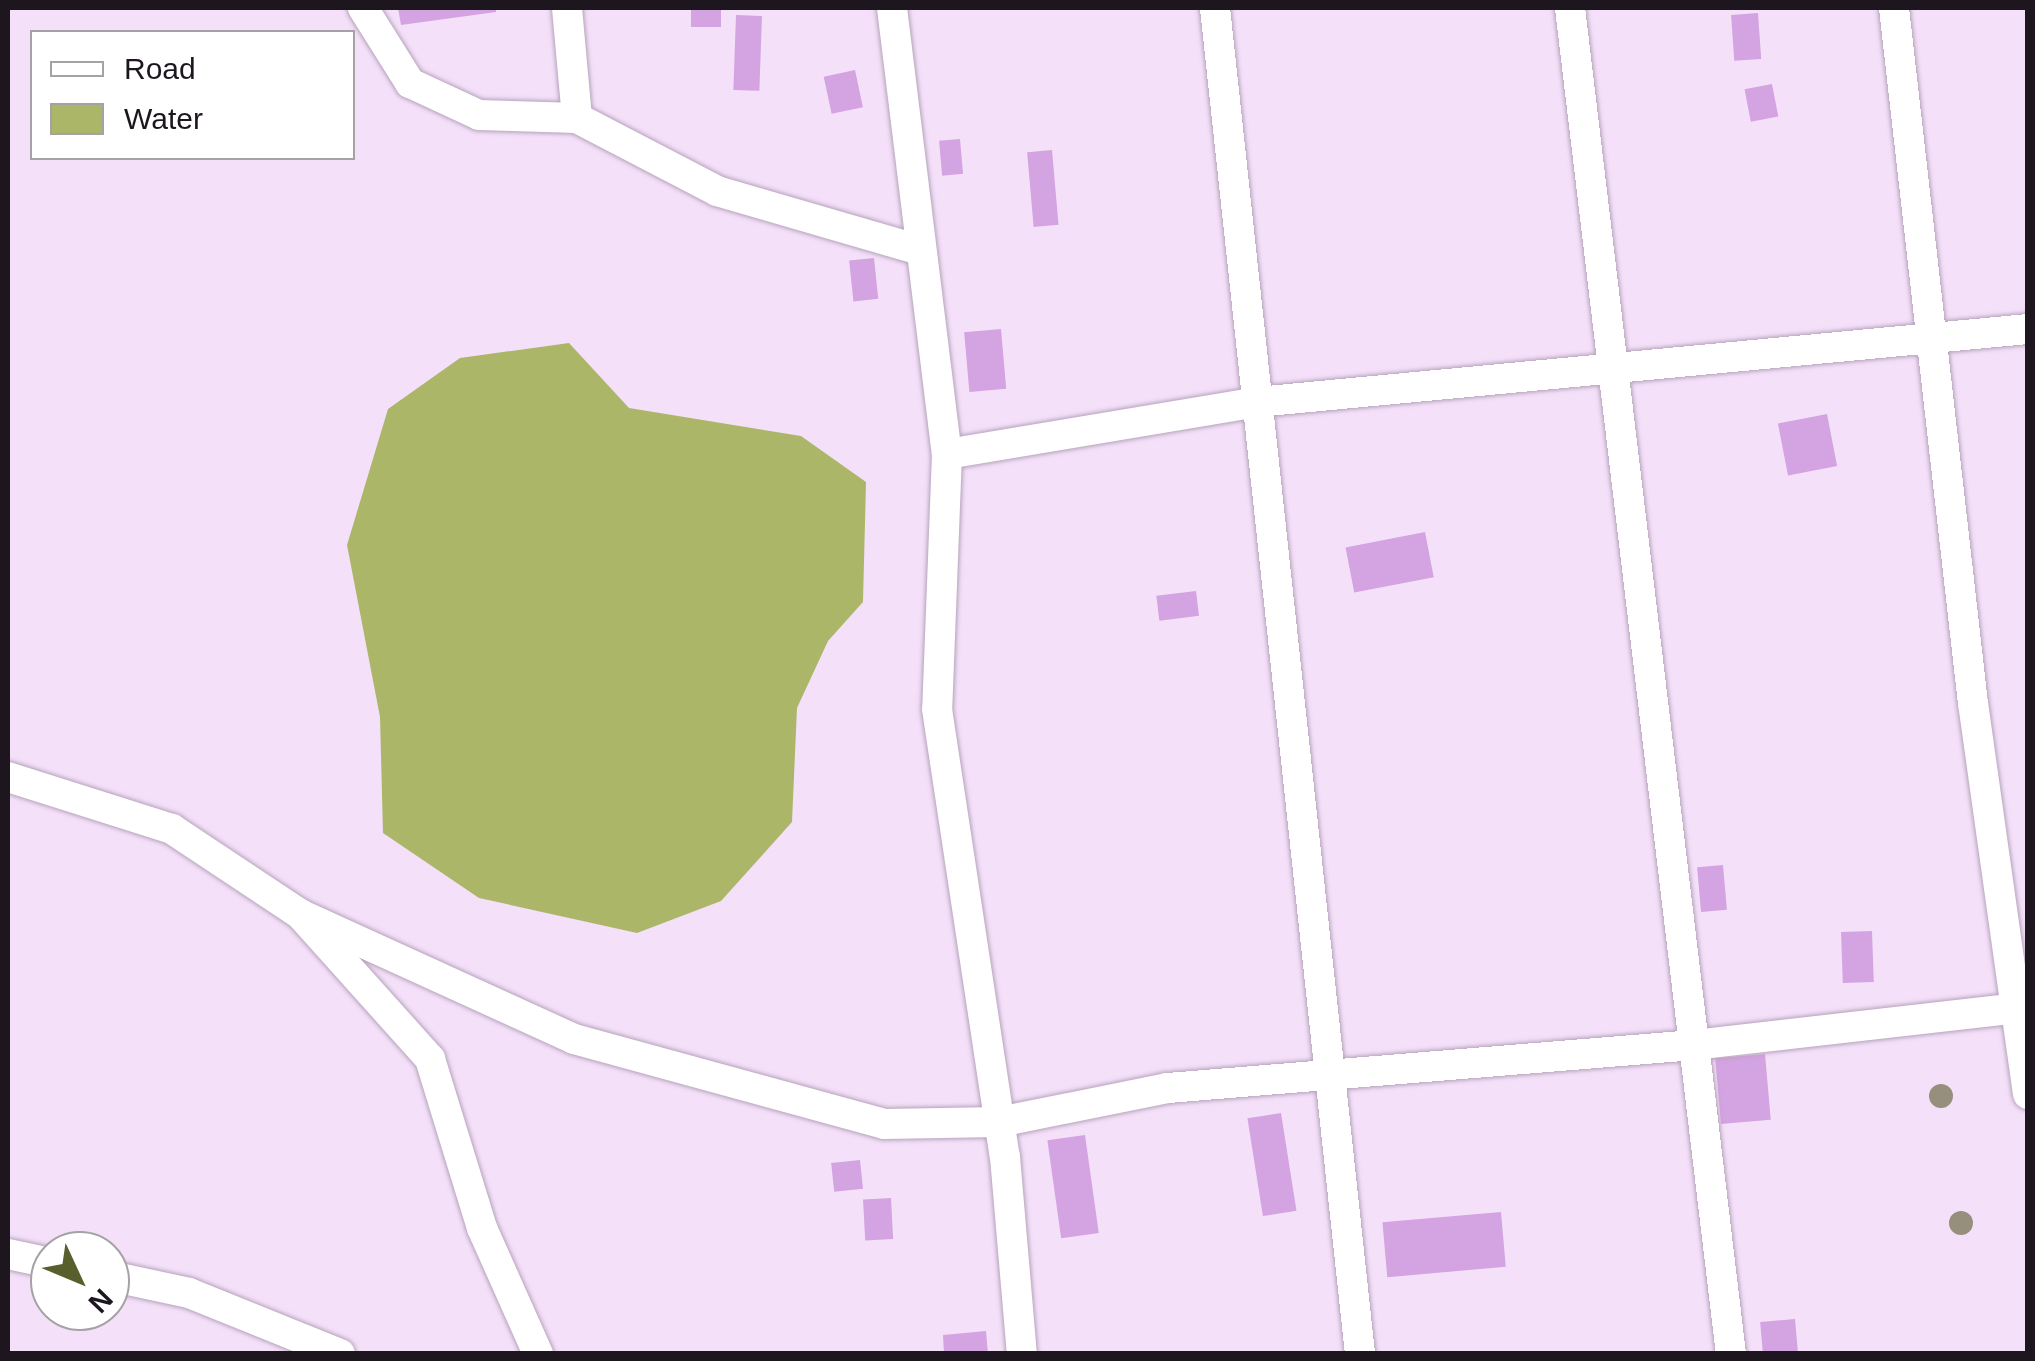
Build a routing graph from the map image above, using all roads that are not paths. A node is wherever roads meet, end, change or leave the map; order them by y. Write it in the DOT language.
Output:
graph roads {
  1 [pos="364,8"];
  2 [pos="567,8"];
  3 [pos="892,8"];
  4 [pos="1215,8"];
  5 [pos="1570,8"];
  6 [pos="1894,8"];
  7 [pos="576,118"];
  8 [pos="920,250"];
  9 [pos="2028,329"];
  10 [pos="1932,341"];
  11 [pos="1612,364"];
  12 [pos="1257,402"];
  13 [pos="947,454"];
  14 [pos="8,777"];
  15 [pos="300,914"];
  16 [pos="2022,1007"];
  17 [pos="1694,1045"];
  18 [pos="1335,1076"];
  19 [pos="2028,1094"];
  20 [pos="999,1122"];
  21 [pos="130,1280"];
  22 [pos="340,1354"];
  23 [pos="538,1354"];
  24 [pos="1022,1354"];
  25 [pos="1360,1354"];
  26 [pos="1731,1354"];
  1 -- 7 [label="street"];
  2 -- 7 [label="street"];
  3 -- 8 [label="street"];
  4 -- 12 [label="street"];
  5 -- 11 [label="street"];
  6 -- 10 [label="street"];
  7 -- 8 [label="street"];
  8 -- 13 [label="street"];
  9 -- 10 [label="street"];
  10 -- 11 [label="street"];
  10 -- 16 [label="street"];
  11 -- 12 [label="street"];
  11 -- 17 [label="street"];
  12 -- 13 [label="street"];
  12 -- 18 [label="street"];
  13 -- 20 [label="street"];
  14 -- 15 [label="street"];
  15 -- 20 [label="street"];
  15 -- 23 [label="street"];
  16 -- 17 [label="street"];
  16 -- 19 [label="street"];
  17 -- 18 [label="street"];
  17 -- 26 [label="street"];
  18 -- 20 [label="street"];
  18 -- 25 [label="street"];
  20 -- 24 [label="street"];
  21 -- 22 [label="street"];
}
